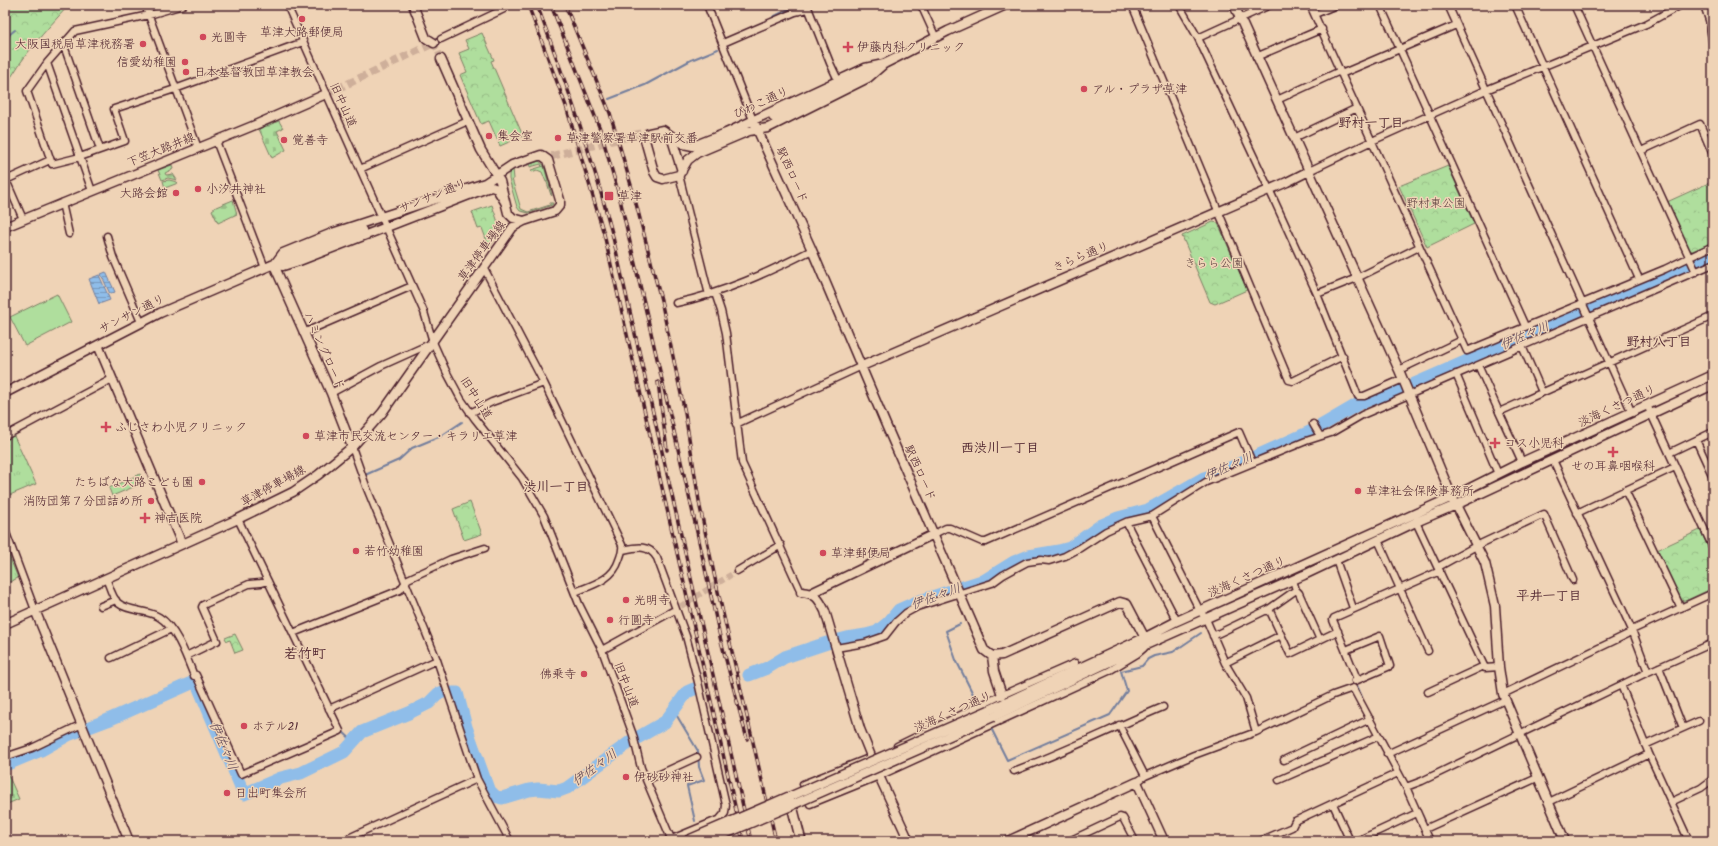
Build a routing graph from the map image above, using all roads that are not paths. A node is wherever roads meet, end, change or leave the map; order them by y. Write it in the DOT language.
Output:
graph roads {
  1 [pos="145,5"];
  2 [pos="183,5"];
  3 [pos="287,5"];
  4 [pos="413,5"];
  5 [pos="502,5"];
  6 [pos="707,5"];
  7 [pos="921,5"];
  8 [pos="1006,5"];
  9 [pos="1132,5"];
  10 [pos="1179,5"];
  11 [pos="1234,5"];
  12 [pos="1270,5"];
  13 [pos="1310,5"];
  14 [pos="1336,5"];
  15 [pos="1380,5"];
  16 [pos="1448,5"];
  17 [pos="1515,5"];
  18 [pos="1574,5"];
  19 [pos="1681,5"];
  20 [pos="1704,5"];
  21 [pos="807,7"];
  22 [pos="1315,14"];
  23 [pos="149,15"];
  24 [pos="1240,18"];
  25 [pos="1456,25"];
  26 [pos="1322,29"];
  27 [pos="936,38"];
  28 [pos="1198,38"];
  29 [pos="438,41"];
  30 [pos="303,42"];
  31 [pos="63,43"];
  32 [pos="723,43"];
  33 [pos="1593,46"];
  34 [pos="1713,46"];
  35 [pos="1400,49"];
  36 [pos="1256,57"];
  37 [pos="441,59"];
  38 [pos="47,63"];
  39 [pos="884,64"];
  40 [pos="1542,66"];
  41 [pos="1341,73"];
  42 [pos="838,80"];
  43 [pos="175,89"];
  44 [pos="1486,90"];
  45 [pos="326,94"];
  46 [pos="1277,100"];
  47 [pos="1357,108"];
  48 [pos="1429,116"];
  49 [pos="773,117"];
  50 [pos="753,120"];
  51 [pos="468,121"];
  52 [pos="758,130"];
  53 [pos="671,136"];
  54 [pos="1294,138"];
  55 [pos="216,141"];
  56 [pos="1372,141"];
  57 [pos="198,148"];
  58 [pos="100,149"];
  59 [pos="1641,151"];
  60 [pos="1713,155"];
  61 [pos="80,157"];
  62 [pos="50,160"];
  63 [pos="360,169"];
  64 [pos="1309,171"];
  65 [pos="680,173"];
  66 [pos="496,176"];
  67 [pos="1269,189"];
  68 [pos="92,191"];
  69 [pos="505,202"];
  70 [pos="62,203"];
  71 [pos="1218,211"];
  72 [pos="380,217"];
  73 [pos="23,219"];
  74 [pos="524,220"];
  75 [pos="5,227"];
  76 [pos="386,228"];
  77 [pos="362,230"];
  78 [pos="69,234"];
  79 [pos="108,236"];
  80 [pos="1713,246"];
  81 [pos="1419,247"];
  82 [pos="812,250"];
  83 [pos="1689,258"];
  84 [pos="1713,264"];
  85 [pos="274,265"];
  86 [pos="265,268"];
  87 [pos="484,268"];
  88 [pos="1696,272"];
  89 [pos="1357,278"];
  90 [pos="1639,279"];
  91 [pos="412,286"];
  92 [pos="712,294"];
  93 [pos="1317,294"];
  94 [pos="676,303"];
  95 [pos="1581,303"];
  96 [pos="1713,316"];
  97 [pos="1589,319"];
  98 [pos="141,322"];
  99 [pos="1526,326"];
  100 [pos="303,333"];
  101 [pos="1462,340"];
  102 [pos="433,342"];
  103 [pos="98,345"];
  104 [pos="1522,346"];
  105 [pos="1343,356"];
  106 [pos="1609,362"];
  107 [pos="1478,365"];
  108 [pos="862,366"];
  109 [pos="1399,370"];
  110 [pos="1456,374"];
  111 [pos="1713,375"];
  112 [pos="112,379"];
  113 [pos="1403,379"];
  114 [pos="544,383"];
  115 [pos="1713,385"];
  116 [pos="1542,392"];
  117 [pos="5,393"];
  118 [pos="331,393"];
  119 [pos="1410,394"];
  120 [pos="1646,405"];
  121 [pos="1500,412"];
  122 [pos="470,413"];
  123 [pos="1632,413"];
  124 [pos="1650,413"];
  125 [pos="736,424"];
  126 [pos="1313,424"];
  127 [pos="1713,432"];
  128 [pos="5,436"];
  129 [pos="1320,436"];
  130 [pos="1696,440"];
  131 [pos="352,447"];
  132 [pos="1669,453"];
  133 [pos="1251,460"];
  134 [pos="1553,460"];
  135 [pos="1522,462"];
  136 [pos="1675,467"];
  137 [pos="1498,474"];
  138 [pos="1713,477"];
  139 [pos="1625,490"];
  140 [pos="1454,501"];
  141 [pos="1577,513"];
  142 [pos="1152,516"];
  143 [pos="238,520"];
  144 [pos="1126,522"];
  145 [pos="1416,522"];
  146 [pos="5,530"];
  147 [pos="934,534"];
  148 [pos="1378,540"];
  149 [pos="182,544"];
  150 [pos="1712,544"];
  151 [pos="781,545"];
  152 [pos="1476,546"];
  153 [pos="485,548"];
  154 [pos="623,550"];
  155 [pos="1336,560"];
  156 [pos="1439,569"];
  157 [pos="738,571"];
  158 [pos="106,578"];
  159 [pos="1293,580"];
  160 [pos="1573,580"];
  161 [pos="268,581"];
  162 [pos="404,583"];
  163 [pos="1400,588"];
  164 [pos="1296,590"];
  165 [pos="574,592"];
  166 [pos="801,592"];
  167 [pos="960,593"];
  168 [pos="1713,593"];
  169 [pos="811,594"];
  170 [pos="116,600"];
  171 [pos="101,606"];
  172 [pos="1353,608"];
  173 [pos="1681,608"];
  174 [pos="1268,609"];
  175 [pos="35,610"];
  176 [pos="673,611"];
  177 [pos="1200,611"];
  178 [pos="1206,619"];
  179 [pos="1177,621"];
  180 [pos="5,624"];
  181 [pos="171,629"];
  182 [pos="1632,630"];
  183 [pos="1338,631"];
  184 [pos="293,633"];
  185 [pos="1282,635"];
  186 [pos="1214,636"];
  187 [pos="1320,640"];
  188 [pos="1146,641"];
  189 [pos="1713,643"];
  190 [pos="835,644"];
  191 [pos="602,650"];
  192 [pos="1346,650"];
  193 [pos="1428,651"];
  194 [pos="186,656"];
  195 [pos="992,656"];
  196 [pos="111,658"];
  197 [pos="437,660"];
  198 [pos="1075,663"];
  199 [pos="1225,663"];
  200 [pos="1484,666"];
  201 [pos="1499,667"];
  202 [pos="1659,667"];
  203 [pos="1648,672"];
  204 [pos="1357,679"];
  205 [pos="1621,685"];
  206 [pos="1353,688"];
  207 [pos="1428,692"];
  208 [pos="1002,695"];
  209 [pos="1504,697"];
  210 [pos="1163,707"];
  211 [pos="329,709"];
  212 [pos="1370,719"];
  213 [pos="1699,720"];
  214 [pos="1119,725"];
  215 [pos="83,727"];
  216 [pos="1683,728"];
  217 [pos="1256,732"];
  218 [pos="1519,734"];
  219 [pos="1378,736"];
  220 [pos="1646,744"];
  221 [pos="1387,754"];
  222 [pos="1649,754"];
  223 [pos="5,757"];
  224 [pos="697,757"];
  225 [pos="871,757"];
  226 [pos="1284,760"];
  227 [pos="1014,770"];
  228 [pos="1398,773"];
  229 [pos="879,776"];
  230 [pos="1145,776"];
  231 [pos="1537,778"];
  232 [pos="477,779"];
  233 [pos="1713,779"];
  234 [pos="647,780"];
  235 [pos="1279,780"];
  236 [pos="1137,782"];
  237 [pos="1406,787"];
  238 [pos="790,801"];
  239 [pos="1549,802"];
  240 [pos="1671,802"];
  241 [pos="1334,804"];
  242 [pos="1418,813"];
  243 [pos="1425,829"];
  244 [pos="670,840"];
  245 [pos="129,841"];
  246 [pos="342,841"];
  247 [pos="510,841"];
  248 [pos="687,841"];
  249 [pos="707,841"];
  250 [pos="801,841"];
  251 [pos="909,841"];
  252 [pos="1008,841"];
  253 [pos="1070,841"];
  254 [pos="1135,841"];
  255 [pos="1164,841"];
  256 [pos="1260,841"];
  257 [pos="1350,841"];
  258 [pos="1357,841"];
  259 [pos="1430,841"];
  260 [pos="1565,841"];
  261 [pos="1689,841"];
  1 -- 23 [label="street"];
  2 -- 23 [label="street"];
  3 -- 30 [label="street, 旧中山道"];
  4 -- 29 [label="street"];
  5 -- 29 [label="street"];
  6 -- 32 [label="street"];
  7 -- 27 [label="street"];
  8 -- 27 [label="street, びわこ通り"];
  9 -- 71 [label="street"];
  10 -- 28 [label="street"];
  11 -- 24 [label="street"];
  12 -- 24 [label="street"];
  13 -- 22 [label="street"];
  14 -- 22 [label="street"];
  15 -- 35 [label="street"];
  16 -- 25 [label="street"];
  17 -- 40 [label="street"];
  18 -- 33 [label="street"];
  19 -- 33 [label="street"];
  20 -- 34 [label="street"];
  21 -- 32 [label="street"];
  21 -- 42 [label="street"];
  22 -- 26 [label="street"];
  23 -- 31 [label="street"];
  23 -- 43 [label="street"];
  24 -- 28 [label="street"];
  24 -- 36 [label="street"];
  25 -- 35 [label="street"];
  25 -- 44 [label="street"];
  26 -- 36 [label="street"];
  26 -- 41 [label="street"];
  27 -- 39 [label="street, びわこ通り"];
  28 -- 67 [label="street"];
  30 -- 43 [label="street"];
  30 -- 45 [label="street, 旧中山道"];
  31 -- 38 [label="street"];
  31 -- 58 [label="street"];
  32 -- 50 [label="street"];
  33 -- 40 [label="street"];
  33 -- 59 [label="street"];
  35 -- 41 [label="street"];
  35 -- 48 [label="street"];
  36 -- 46 [label="street"];
  37 -- 51 [label="street"];
  38 -- 61 [label="street"];
  38 -- 62 [label="street"];
  39 -- 42 [label="street, びわこ通り"];
  39 -- 49 [label="street"];
  39 -- 52 [label="street, びわこ通り"];
  40 -- 44 [label="street"];
  40 -- 90 [label="street"];
  41 -- 46 [label="street"];
  41 -- 47 [label="street"];
  42 -- 50 [label="street, びわこ通り"];
  43 -- 57 [label="street"];
  43 -- 58 [label="street"];
  44 -- 48 [label="street"];
  44 -- 95 [label="street"];
  45 -- 55 [label="street, 下笠大路井線"];
  45 -- 63 [label="street, 旧中山道"];
  46 -- 54 [label="street"];
  47 -- 54 [label="street"];
  47 -- 56 [label="street"];
  48 -- 56 [label="street"];
  48 -- 99 [label="street"];
  50 -- 52 [label="street, 駅西ロード"];
  50 -- 53 [label="street, びわこ通り"];
  51 -- 63 [label="street"];
  51 -- 66 [label="street"];
  52 -- 65 [label="street, びわこ通り"];
  52 -- 82 [label="street, 駅西ロード"];
  53 -- 65 [label="street"];
  53 -- 65 [label="street, びわこ通り"];
  54 -- 64 [label="street"];
  55 -- 57 [label="street, 下笠大路井線"];
  55 -- 86 [label="street"];
  56 -- 64 [label="street"];
  56 -- 81 [label="street"];
  57 -- 68 [label="street, 下笠大路井線"];
  58 -- 61 [label="street"];
  59 -- 60 [label="street"];
  59 -- 83 [label="street"];
  61 -- 62 [label="street"];
  61 -- 68 [label="street"];
  62 -- 73 [label="street"];
  63 -- 72 [label="street, 旧中山道"];
  64 -- 67 [label="street, きらら通り"];
  64 -- 89 [label="street"];
  65 -- 92 [label="street"];
  66 -- 69 [label="street, 草津停車場線"];
  66 -- 72 [label="street, サンサン通り"];
  66 -- 74 [label="street, 草津停車場線"];
  67 -- 71 [label="street, きらら通り"];
  67 -- 93 [label="street"];
  68 -- 70 [label="street, 下笠大路井線"];
  69 -- 74 [label="street, 草津停車場線"];
  69 -- 76 [label="street, サンサン通り"];
  70 -- 73 [label="street, 下笠大路井線"];
  70 -- 78 [label="street"];
  71 -- 105 [label="street"];
  71 -- 108 [label="street, きらら通り"];
  72 -- 76 [label="street, 旧中山道"];
  72 -- 85 [label="street, サンサン通り"];
  73 -- 75 [label="street, 下笠大路井線"];
  74 -- 87 [label="street, 草津停車場線"];
  76 -- 85 [label="street, サンサン通り"];
  76 -- 91 [label="street, 旧中山道"];
  77 -- 85 [label="street"];
  79 -- 98 [label="street"];
  80 -- 83 [label="street"];
  81 -- 89 [label="street"];
  81 -- 101 [label="street"];
  82 -- 92 [label="street"];
  82 -- 108 [label="street, 駅西ロード"];
  83 -- 88 [label="street"];
  83 -- 90 [label="street"];
  84 -- 88 [label="street"];
  85 -- 86 [label="street, サンサン通り"];
  85 -- 100 [label="street, ハミングロード"];
  86 -- 98 [label="street, サンサン通り"];
  87 -- 102 [label="street, 草津停車場線"];
  87 -- 114 [label="street"];
  88 -- 97 [label="street"];
  89 -- 93 [label="street"];
  89 -- 109 [label="street"];
  90 -- 95 [label="street"];
  91 -- 100 [label="street"];
  91 -- 102 [label="street, 旧中山道"];
  92 -- 94 [label="street"];
  92 -- 125 [label="street"];
  93 -- 105 [label="street"];
  95 -- 97 [label="street"];
  95 -- 99 [label="street"];
  96 -- 106 [label="street"];
  97 -- 104 [label="street"];
  97 -- 106 [label="street"];
  98 -- 103 [label="street, サンサン通り"];
  99 -- 101 [label="street"];
  100 -- 118 [label="street, ハミングロード"];
  101 -- 109 [label="street"];
  102 -- 118 [label="street"];
  102 -- 122 [label="street, 旧中山道"];
  102 -- 131 [label="street, 草津停車場線"];
  103 -- 112 [label="street"];
  103 -- 117 [label="street, サンサン通り"];
  104 -- 107 [label="street"];
  104 -- 116 [label="street"];
  105 -- 113 [label="street"];
  106 -- 116 [label="street"];
  106 -- 123 [label="street"];
  107 -- 110 [label="street"];
  107 -- 121 [label="street"];
  108 -- 125 [label="street"];
  108 -- 147 [label="street, 駅西ロード"];
  109 -- 113 [label="street"];
  110 -- 119 [label="street"];
  110 -- 137 [label="street"];
  111 -- 120 [label="street, 淡海くさつ通り"];
  112 -- 128 [label="street"];
  112 -- 149 [label="street"];
  113 -- 119 [label="street"];
  114 -- 122 [label="street"];
  114 -- 154 [label="street"];
  115 -- 124 [label="street, 淡海くさつ通り"];
  116 -- 121 [label="street"];
  118 -- 131 [label="street, ハミングロード"];
  119 -- 129 [label="street"];
  119 -- 140 [label="street"];
  120 -- 123 [label="street, 淡海くさつ通り"];
  120 -- 124 [label="street"];
  121 -- 135 [label="street"];
  122 -- 165 [label="street, 旧中山道"];
  123 -- 135 [label="street, 淡海くさつ通り"];
  124 -- 132 [label="street"];
  124 -- 134 [label="street, 淡海くさつ通り"];
  125 -- 151 [label="street"];
  126 -- 129 [label="street"];
  127 -- 130 [label="street"];
  129 -- 133 [label="street"];
  130 -- 132 [label="street"];
  130 -- 138 [label="street"];
  131 -- 143 [label="street, 草津停車場線"];
  131 -- 162 [label="street"];
  132 -- 136 [label="street"];
  133 -- 142 [label="street"];
  133 -- 147 [label="street"];
  134 -- 140 [label="street, 淡海くさつ通り"];
  134 -- 141 [label="street"];
  135 -- 137 [label="street, 淡海くさつ通り"];
  136 -- 139 [label="street"];
  136 -- 150 [label="street"];
  137 -- 140 [label="street, 淡海くさつ通り"];
  139 -- 141 [label="street"];
  139 -- 173 [label="street"];
  140 -- 145 [label="street, 淡海くさつ通り"];
  140 -- 152 [label="street"];
  140 -- 177 [label="street, 淡海くさつ通り"];
  141 -- 182 [label="street"];
  142 -- 144 [label="street"];
  142 -- 177 [label="street"];
  143 -- 149 [label="street, 草津停車場線"];
  143 -- 161 [label="street"];
  144 -- 167 [label="street"];
  144 -- 179 [label="street"];
  145 -- 148 [label="street, 淡海くさつ通り"];
  145 -- 156 [label="street"];
  146 -- 175 [label="street"];
  147 -- 167 [label="street, 駅西ロード"];
  147 -- 169 [label="street"];
  148 -- 155 [label="street, 淡海くさつ通り"];
  148 -- 163 [label="street"];
  149 -- 158 [label="street, 草津停車場線"];
  151 -- 157 [label="street"];
  151 -- 166 [label="street"];
  152 -- 156 [label="street"];
  152 -- 160 [label="street"];
  152 -- 201 [label="street"];
  153 -- 162 [label="street"];
  154 -- 165 [label="street"];
  154 -- 244 [label="street"];
  155 -- 159 [label="street, 淡海くさつ通り"];
  155 -- 172 [label="street"];
  156 -- 163 [label="street"];
  156 -- 200 [label="street"];
  158 -- 170 [label="street"];
  158 -- 175 [label="street, 草津停車場線"];
  159 -- 164 [label="street"];
  159 -- 178 [label="street, 淡海くさつ通り"];
  161 -- 184 [label="street"];
  161 -- 194 [label="street"];
  162 -- 184 [label="street"];
  162 -- 197 [label="street"];
  163 -- 172 [label="street"];
  163 -- 193 [label="street"];
  164 -- 174 [label="street"];
  164 -- 187 [label="street"];
  165 -- 191 [label="street, 旧中山道"];
  166 -- 169 [label="street"];
  167 -- 190 [label="street"];
  167 -- 195 [label="street, 駅西ロード"];
  168 -- 173 [label="street"];
  169 -- 190 [label="street"];
  170 -- 171 [label="street"];
  170 -- 181 [label="street"];
  172 -- 183 [label="street"];
  173 -- 182 [label="street"];
  174 -- 185 [label="street"];
  174 -- 186 [label="street"];
  175 -- 180 [label="street, 草津停車場線"];
  175 -- 215 [label="street"];
  176 -- 191 [label="street"];
  177 -- 178 [label="street"];
  177 -- 179 [label="street, 淡海くさつ通り"];
  178 -- 186 [label="street"];
  178 -- 188 [label="street, 淡海くさつ通り"];
  179 -- 188 [label="street, 淡海くさつ通り"];
  181 -- 194 [label="street"];
  181 -- 196 [label="street"];
  182 -- 203 [label="street"];
  182 -- 209 [label="street"];
  183 -- 187 [label="street"];
  183 -- 192 [label="street"];
  184 -- 211 [label="street"];
  185 -- 187 [label="street"];
  185 -- 199 [label="street"];
  186 -- 199 [label="street"];
  188 -- 195 [label="street"];
  188 -- 229 [label="street"];
  188 -- 238 [label="street, 淡海くさつ通り, bridge"];
  189 -- 202 [label="street"];
  190 -- 225 [label="street"];
  191 -- 234 [label="street, 旧中山道"];
  192 -- 204 [label="street"];
  192 -- 204 [label="street"];
  194 -- 211 [label="street"];
  195 -- 208 [label="street"];
  197 -- 211 [label="street"];
  197 -- 232 [label="street"];
  198 -- 208 [label="street"];
  199 -- 217 [label="street"];
  200 -- 201 [label="street"];
  200 -- 207 [label="street"];
  201 -- 209 [label="street"];
  202 -- 203 [label="street"];
  202 -- 216 [label="street"];
  203 -- 205 [label="street"];
  204 -- 206 [label="street"];
  205 -- 218 [label="street"];
  205 -- 220 [label="street"];
  206 -- 212 [label="street"];
  206 -- 217 [label="street"];
  208 -- 225 [label="street"];
  209 -- 218 [label="street"];
  209 -- 221 [label="street"];
  210 -- 214 [label="street"];
  212 -- 219 [label="street"];
  212 -- 226 [label="street"];
  213 -- 216 [label="street"];
  214 -- 227 [label="street"];
  214 -- 230 [label="street"];
  215 -- 223 [label="street"];
  215 -- 245 [label="street"];
  216 -- 220 [label="street"];
  217 -- 230 [label="street"];
  218 -- 231 [label="street"];
  218 -- 237 [label="street"];
  219 -- 221 [label="street"];
  219 -- 235 [label="street"];
  220 -- 222 [label="street"];
  221 -- 228 [label="street"];
  222 -- 239 [label="street"];
  222 -- 240 [label="street"];
  224 -- 234 [label="street"];
  225 -- 229 [label="street"];
  225 -- 229 [label="street"];
  228 -- 237 [label="street"];
  228 -- 241 [label="street"];
  229 -- 251 [label="street"];
  230 -- 236 [label="street"];
  231 -- 239 [label="street"];
  231 -- 243 [label="street"];
  232 -- 246 [label="street"];
  232 -- 247 [label="street"];
  233 -- 240 [label="street"];
  234 -- 244 [label="street, 旧中山道"];
  236 -- 252 [label="street"];
  236 -- 255 [label="street"];
  237 -- 242 [label="street"];
  238 -- 248 [label="main road, bridge"];
  238 -- 249 [label="main road, bridge"];
  238 -- 250 [label="main road"];
  239 -- 260 [label="street"];
  240 -- 261 [label="street"];
  241 -- 256 [label="street"];
  241 -- 257 [label="street"];
  242 -- 243 [label="street"];
  242 -- 258 [label="street"];
  243 -- 259 [label="street"];
  253 -- 254 [label="street"];
}
